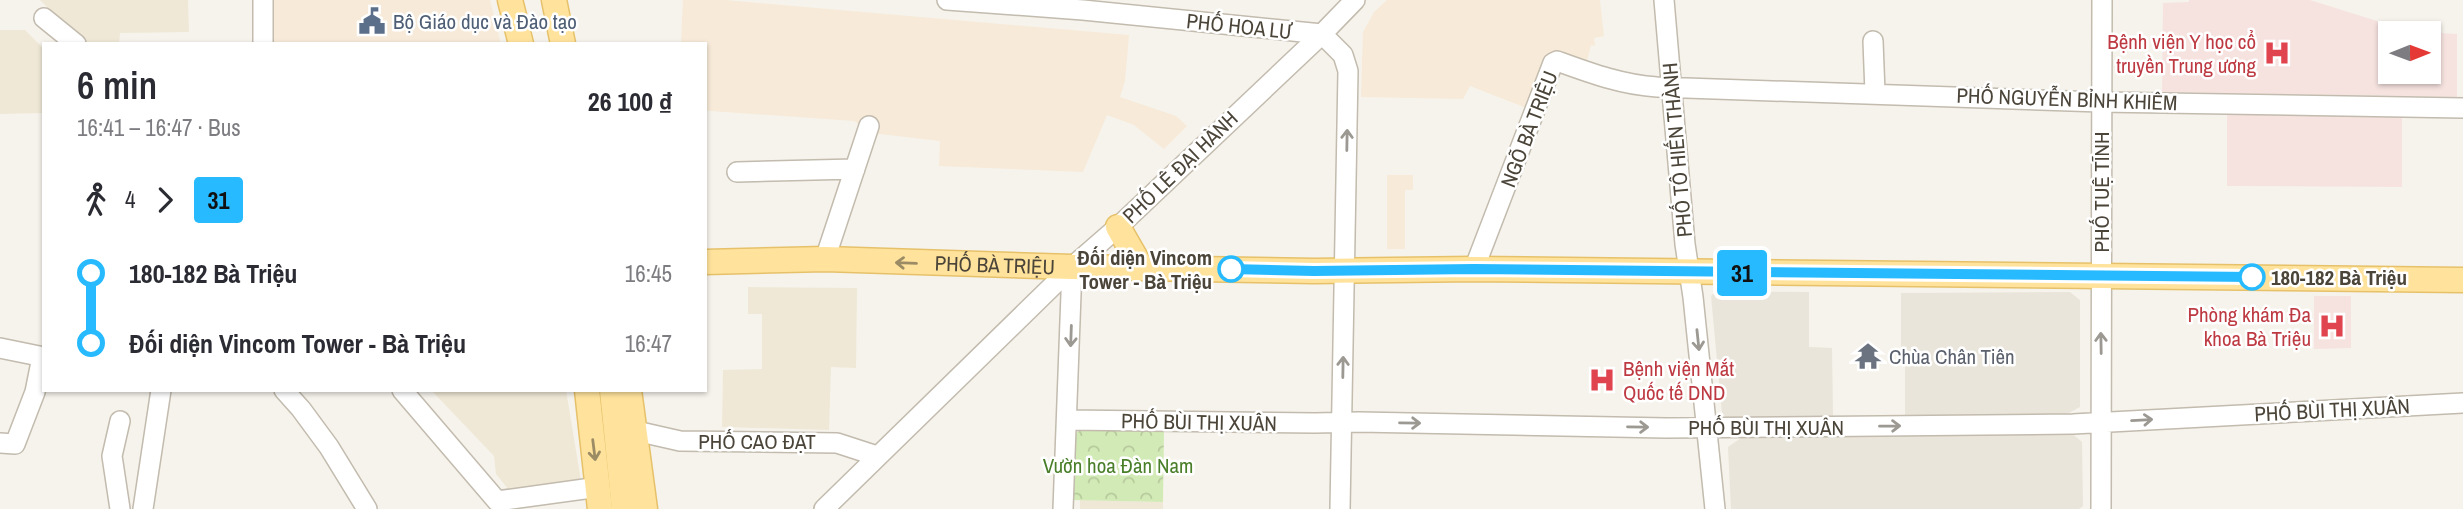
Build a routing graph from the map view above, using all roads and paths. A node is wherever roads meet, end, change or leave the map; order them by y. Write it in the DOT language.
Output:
graph roads {
  1 [pos="263,0"];
  2 [pos="510,0"];
  3 [pos="554,0"];
  4 [pos="947,0"];
  5 [pos="1355,0"];
  6 [pos="1664,0"];
  7 [pos="2102,0"];
  8 [pos="44,18"];
  9 [pos="1322,34"];
  10 [pos="1873,41"];
  11 [pos="74,42"];
  12 [pos="263,42"];
  13 [pos="520,42"];
  14 [pos="563,42"];
  15 [pos="1672,87"];
  16 [pos="1875,93"];
  17 [pos="2101,102"];
  18 [pos="2463,108"];
  19 [pos="869,126"];
  20 [pos="855,169"];
  21 [pos="737,172"];
  22 [pos="1118,227"];
  23 [pos="825,260"];
  24 [pos="707,262"];
  25 [pos="1072,267"];
  26 [pos="1141,267"];
  27 [pos="1474,269"];
  28 [pos="1345,271"];
  29 [pos="1689,272"];
  30 [pos="2101,275"];
  31 [pos="2463,280"];
  32 [pos="0,348"];
  33 [pos="42,357"];
  34 [pos="42,361"];
  35 [pos="160,392"];
  36 [pos="286,392"];
  37 [pos="404,392"];
  38 [pos="587,392"];
  39 [pos="602,392"];
  40 [pos="612,392"];
  41 [pos="629,392"];
  42 [pos="2463,403"];
  43 [pos="1068,420"];
  44 [pos="120,421"];
  45 [pos="1342,422"];
  46 [pos="2102,422"];
  47 [pos="1707,427"];
  48 [pos="636,431"];
  49 [pos="0,443"];
  50 [pos="617,451"];
  51 [pos="877,456"];
  52 [pos="599,498"];
  53 [pos="360,507"];
  54 [pos="120,509"];
  55 [pos="143,509"];
  56 [pos="624,509"];
  57 [pos="645,509"];
  58 [pos="824,509"];
  59 [pos="1063,509"];
  60 [pos="1340,509"];
  61 [pos="1715,509"];
  62 [pos="2101,509"];
  1 -- 12 [label="street"];
  2 -- 13 [label="main road"];
  3 -- 14 [label="main road"];
  4 -- 9 [label="street, PHỐ HOA LƯ"];
  5 -- 9 [label="street, PHỐ LÊ ĐẠI HÀNH"];
  6 -- 15 [label="street, PHỐ TÔ HIẾN THÀNH"];
  7 -- 17 [label="street, PHỐ TUỆ TĨNH"];
  8 -- 11 [label="street"];
  9 -- 22 [label="street, PHỐ LÊ ĐẠI HÀNH"];
  28 -- 9 [label="street, one-way"];
  10 -- 16 [label="street"];
  15 -- 16 [label="street, PHỐ NGUYỄN BỈNH KHIÊM"];
  15 -- 27 [label="street, NGÕ BÀ TRIỆU"];
  15 -- 29 [label="street, PHỐ TÔ HIẾN THÀNH"];
  16 -- 17 [label="street, PHỐ NGUYỄN BỈNH KHIÊM"];
  17 -- 18 [label="street, PHỐ NGUYỄN BỈNH KHIÊM"];
  17 -- 30 [label="street, PHỐ TUỆ TĨNH"];
  19 -- 20 [label="street"];
  20 -- 21 [label="street"];
  20 -- 23 [label="street"];
  22 -- 25 [label="street, PHỐ LÊ ĐẠI HÀNH"];
  22 -- 26 [label="main road"];
  23 -- 24 [label="main road, PHỐ BÀ TRIỆU"];
  25 -- 23 [label="main road, PHỐ BÀ TRIỆU, one-way"];
  25 -- 26 [label="main road, PHỐ BÀ TRIỆU"];
  25 -- 43 [label="street, one-way"];
  25 -- 51 [label="street, PHỐ LÊ ĐẠI HÀNH"];
  26 -- 28 [label="main road, PHỐ BÀ TRIỆU"];
  27 -- 28 [label="main road, PHỐ BÀ TRIỆU"];
  27 -- 29 [label="main road, PHỐ BÀ TRIỆU"];
  45 -- 28 [label="street, one-way"];
  29 -- 30 [label="main road, PHỐ BÀ TRIỆU"];
  29 -- 47 [label="street, PHỐ TÔ HIẾN THÀNH, one-way"];
  30 -- 31 [label="main road, PHỐ BÀ TRIỆU"];
  46 -- 30 [label="street, PHỐ TUỆ TĨNH, one-way"];
  32 -- 33 [label="street"];
  34 -- 49 [label="street"];
  35 -- 55 [label="street"];
  36 -- 53 [label="street"];
  37 -- 52 [label="street"];
  38 -- 52 [label="main road, one-way"];
  39 -- 50 [label="main road"];
  40 -- 50 [label="main road"];
  41 -- 48 [label="main road"];
  46 -- 42 [label="street, PHỐ BÙI THỊ XUÂN, one-way"];
  43 -- 45 [label="street, PHỐ BÙI THỊ XUÂN"];
  43 -- 59 [label="street"];
  44 -- 54 [label="street"];
  45 -- 47 [label="street, PHỐ BÙI THỊ XUÂN, one-way"];
  45 -- 60 [label="street"];
  47 -- 46 [label="street, PHỐ BÙI THỊ XUÂN, one-way"];
  46 -- 62 [label="street, PHỐ TUỆ TĨNH"];
  47 -- 61 [label="street, PHỐ TÔ HIẾN THÀNH"];
  48 -- 51 [label="street, PHỐ CAO ĐẠT"];
  48 -- 57 [label="main road"];
  50 -- 56 [label="main road"];
  51 -- 58 [label="street, PHỐ LÊ ĐẠI HÀNH"];
}
